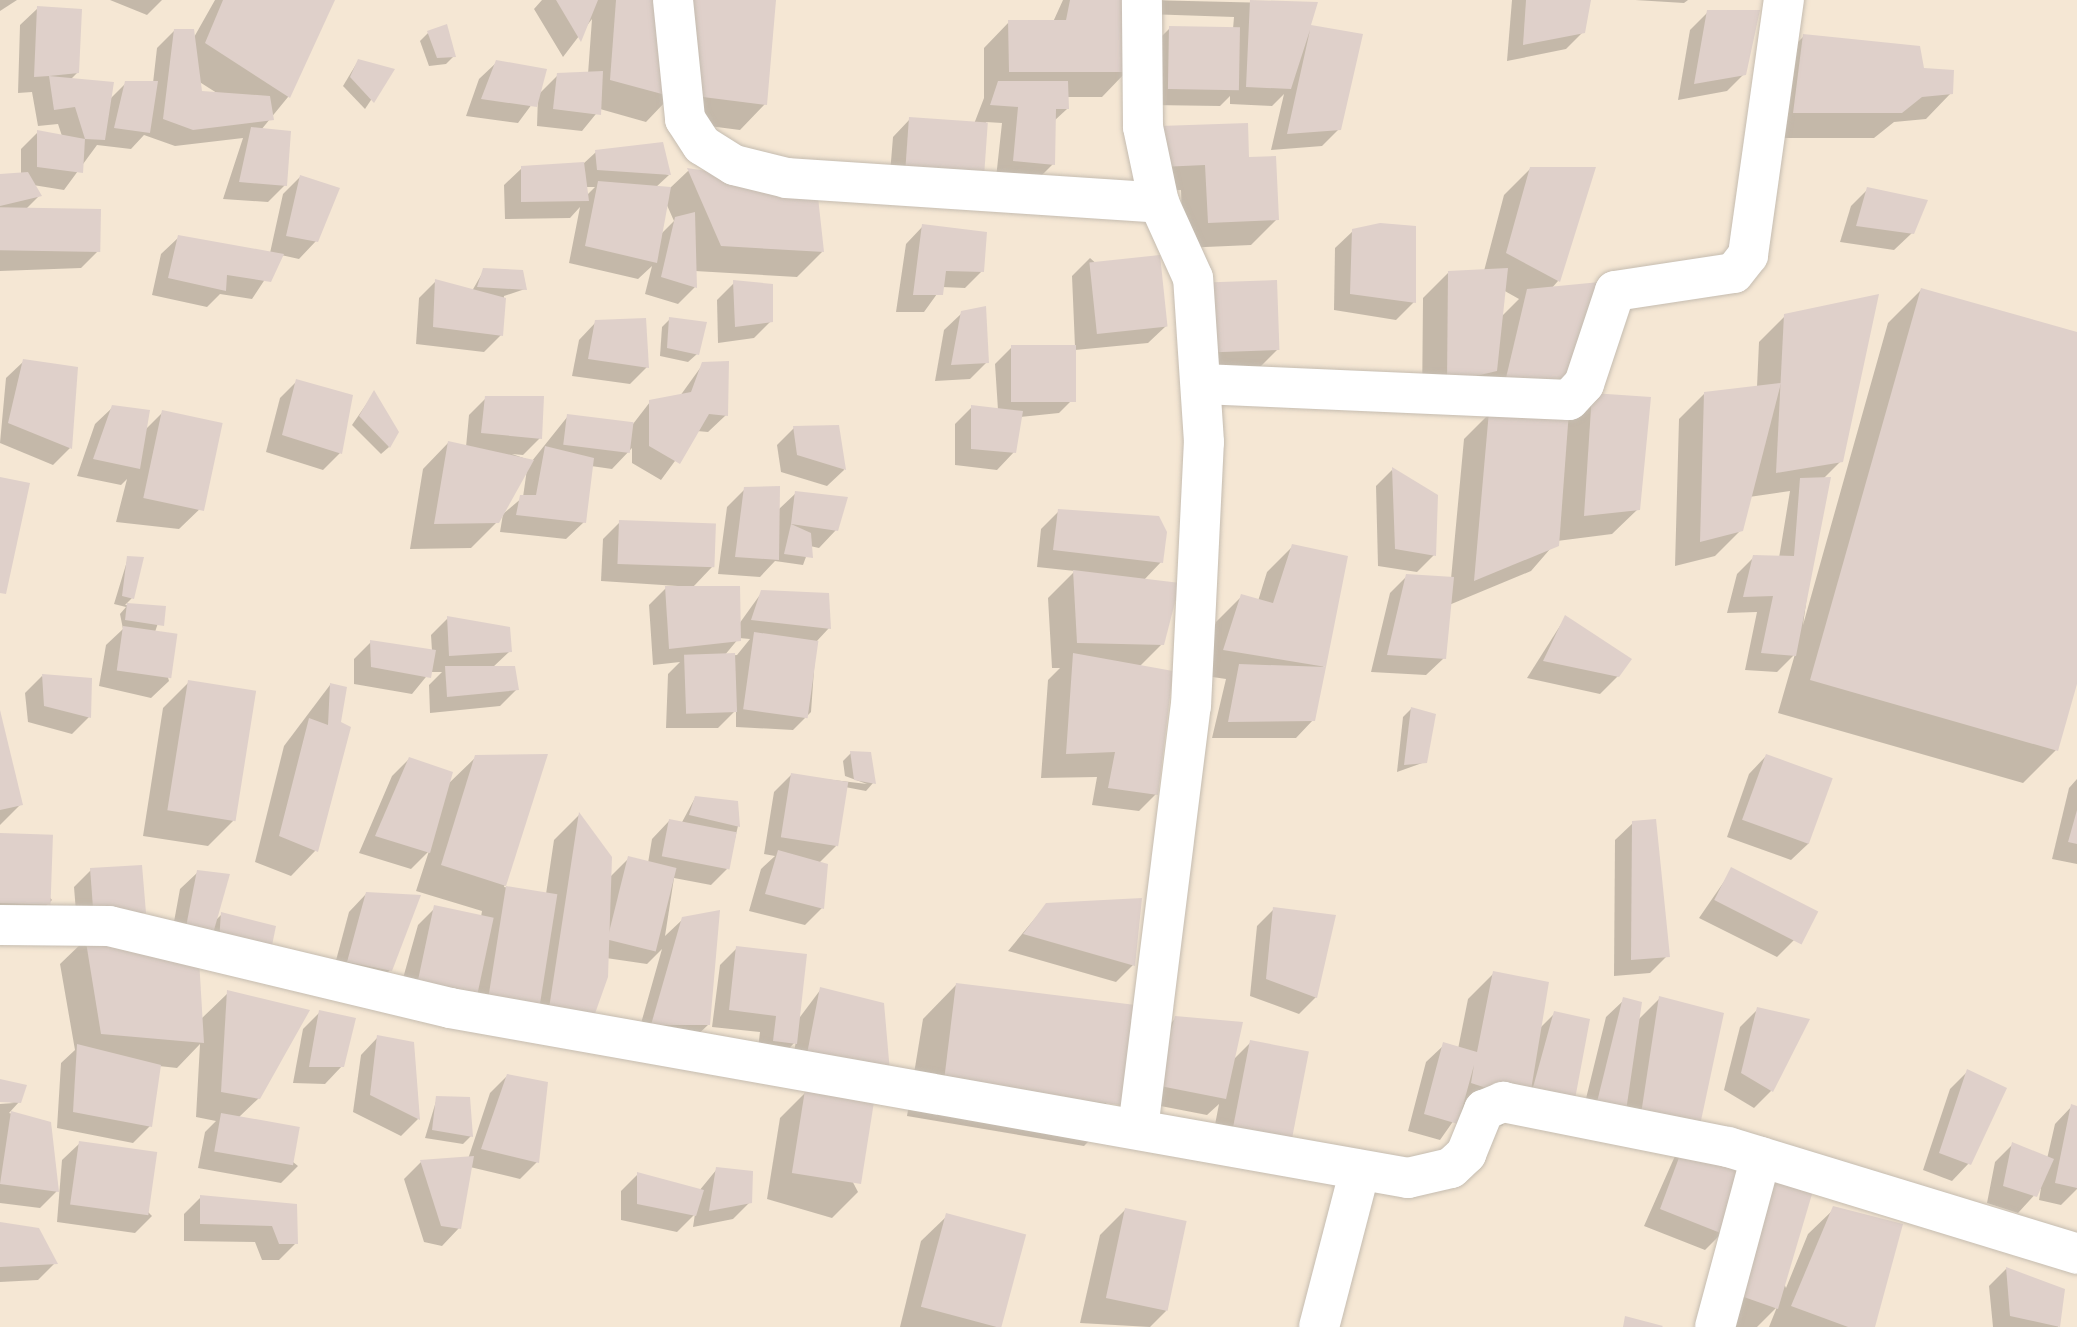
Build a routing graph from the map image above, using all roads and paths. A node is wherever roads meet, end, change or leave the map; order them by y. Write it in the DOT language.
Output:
graph roads {
  1 [pos="673,0"];
  2 [pos="1142,0"];
  3 [pos="1784,0"];
  4 [pos="1159,203"];
  5 [pos="1202,384"];
  6 [pos="0,925"];
  7 [pos="1138,1129"];
  8 [pos="1761,1157"];
  9 [pos="1360,1170"];
  10 [pos="2077,1254"];
  11 [pos="1319,1327"];
  12 [pos="1715,1327"];
  1 -- 4 [label="street"];
  2 -- 4 [label="street"];
  3 -- 5 [label="street"];
  4 -- 5 [label="street"];
  5 -- 7 [label="street"];
  6 -- 7 [label="street"];
  7 -- 9 [label="street"];
  8 -- 9 [label="street"];
  8 -- 10 [label="street"];
  8 -- 12 [label="street"];
  9 -- 11 [label="street"];
}
